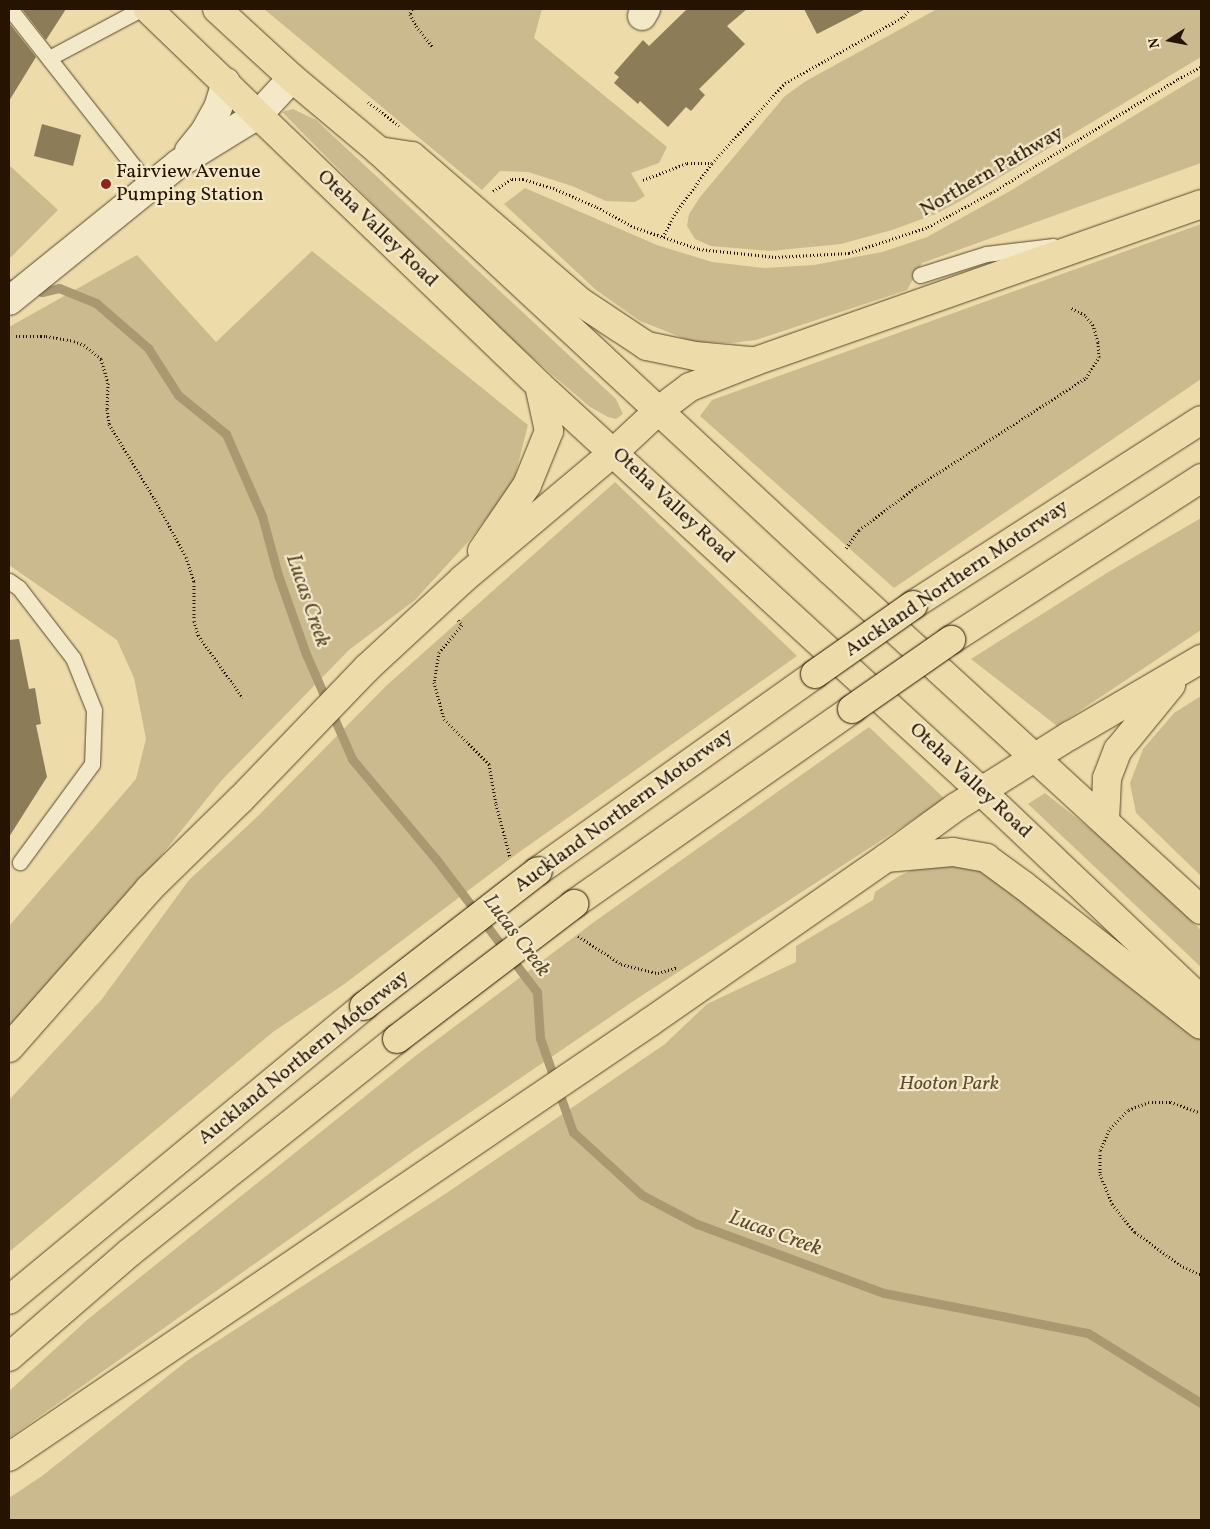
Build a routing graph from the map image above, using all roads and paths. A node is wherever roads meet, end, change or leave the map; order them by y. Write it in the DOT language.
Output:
graph roads {
  1 [pos="10,9"];
  2 [pos="141,9"];
  3 [pos="148,9"];
  4 [pos="217,9"];
  5 [pos="412,9"];
  6 [pos="910,9"];
  7 [pos="432,47"];
  8 [pos="48,58"];
  9 [pos="1201,68"];
  10 [pos="292,78"];
  11 [pos="226,82"];
  12 [pos="258,115"];
  13 [pos="378,151"];
  14 [pos="712,163"];
  15 [pos="178,164"];
  16 [pos="643,180"];
  17 [pos="150,187"];
  18 [pos="1201,204"];
  19 [pos="475,210"];
  20 [pos="663,237"];
  21 [pos="1101,240"];
  22 [pos="920,275"];
  23 [pos="9,301"];
  24 [pos="1071,308"];
  25 [pos="9,336"];
  26 [pos="756,361"];
  27 [pos="539,385"];
  28 [pos="658,411"];
  29 [pos="1201,420"];
  30 [pos="614,452"];
  31 [pos="1201,478"];
  32 [pos="830,570"];
  33 [pos="463,579"];
  34 [pos="9,581"];
  35 [pos="1192,665"];
  36 [pos="243,698"];
  37 [pos="1035,758"];
  38 [pos="981,791"];
  39 [pos="1105,821"];
  40 [pos="886,858"];
  41 [pos="20,862"];
  42 [pos="1201,910"];
  43 [pos="1201,1000"];
  44 [pos="1201,1025"];
  45 [pos="9,1048"];
  46 [pos="1201,1113"];
  47 [pos="1201,1275"];
  48 [pos="9,1300"];
  49 [pos="9,1357"];
  50 [pos="9,1457"];
  1 -- 8 [label="lane"];
  2 -- 8 [label="lane"];
  3 -- 11 [label="main road, Oteha Valley Road"];
  4 -- 10 [label="main road"];
  5 -- 7 [label="path"];
  6 -- 14 [label="path"];
  8 -- 17 [label="lane"];
  9 -- 20 [label="path, Northern Pathway"];
  10 -- 12 [label="street"];
  10 -- 13 [label="main road"];
  11 -- 12 [label="main road, Oteha Valley Road"];
  11 -- 15 [label="street"];
  12 -- 15 [label="street"];
  12 -- 27 [label="main road, Oteha Valley Road"];
  13 -- 19 [label="main road"];
  13 -- 28 [label="main road"];
  14 -- 16 [label="path"];
  14 -- 20 [label="path"];
  15 -- 17 [label="street"];
  17 -- 23 [label="street"];
  18 -- 21 [label="main road"];
  19 -- 20 [label="path, Northern Pathway"];
  19 -- 26 [label="main road"];
  21 -- 22 [label="lane"];
  21 -- 26 [label="main road"];
  24 -- 32 [label="path"];
  25 -- 36 [label="path"];
  26 -- 28 [label="main road"];
  27 -- 30 [label="main road, Oteha Valley Road"];
  27 -- 33 [label="main road"];
  28 -- 30 [label="main road"];
  28 -- 32 [label="main road"];
  29 -- 48 [label="main road, Auckland Northern Motorway, bridge"];
  30 -- 33 [label="main road"];
  30 -- 38 [label="main road, Oteha Valley Road"];
  31 -- 49 [label="main road, bridge"];
  32 -- 37 [label="main road"];
  33 -- 45 [label="main road"];
  34 -- 41 [label="lane"];
  35 -- 37 [label="main road"];
  35 -- 39 [label="main road"];
  37 -- 38 [label="main road"];
  37 -- 39 [label="main road"];
  38 -- 40 [label="main road"];
  38 -- 43 [label="main road, Oteha Valley Road"];
  39 -- 42 [label="main road"];
  40 -- 44 [label="main road"];
  40 -- 50 [label="main road"];
  46 -- 47 [label="path"];
}
